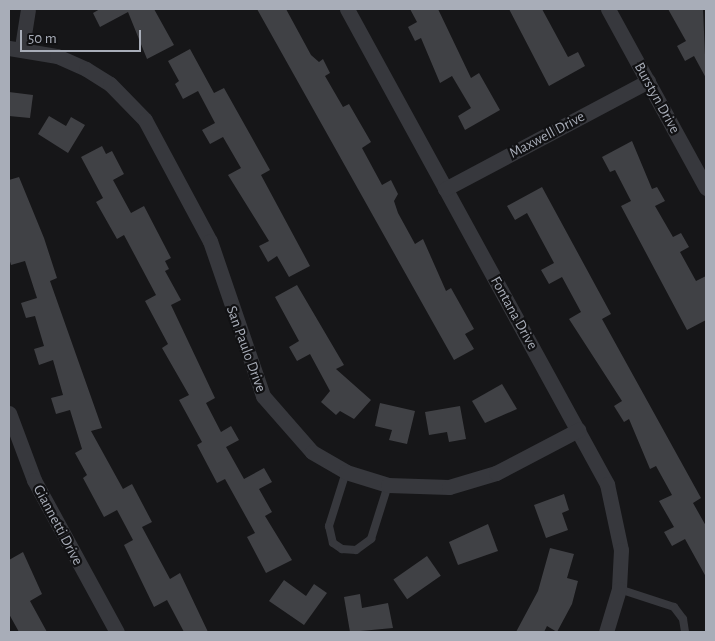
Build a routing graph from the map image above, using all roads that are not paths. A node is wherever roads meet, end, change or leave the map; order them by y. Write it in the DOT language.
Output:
graph roads {
  1 [pos="28,9"];
  2 [pos="347,9"];
  3 [pos="608,9"];
  4 [pos="15,48"];
  5 [pos="648,81"];
  6 [pos="706,188"];
  7 [pos="446,189"];
  8 [pos="9,413"];
  9 [pos="578,430"];
  10 [pos="346,472"];
  11 [pos="388,485"];
  12 [pos="619,589"];
  13 [pos="117,632"];
  14 [pos="606,632"];
  15 [pos="685,632"];
  1 -- 4 [label="street"];
  2 -- 7 [label="street, Fontana Drive"];
  3 -- 5 [label="street, Burstyn Drive"];
  4 -- 10 [label="street, San Paulo Drive"];
  5 -- 6 [label="street, Burstyn Drive"];
  5 -- 7 [label="street, Maxwell Drive"];
  7 -- 9 [label="street, Fontana Drive"];
  8 -- 13 [label="street, Giannetti Drive"];
  9 -- 11 [label="street, San Paulo Drive"];
  9 -- 12 [label="street, Fontana Drive"];
  10 -- 11 [label="street, San Paulo Drive"];
  10 -- 11 [label="lane"];
  12 -- 14 [label="street, Fontana Drive"];
  12 -- 15 [label="lane"];
}
